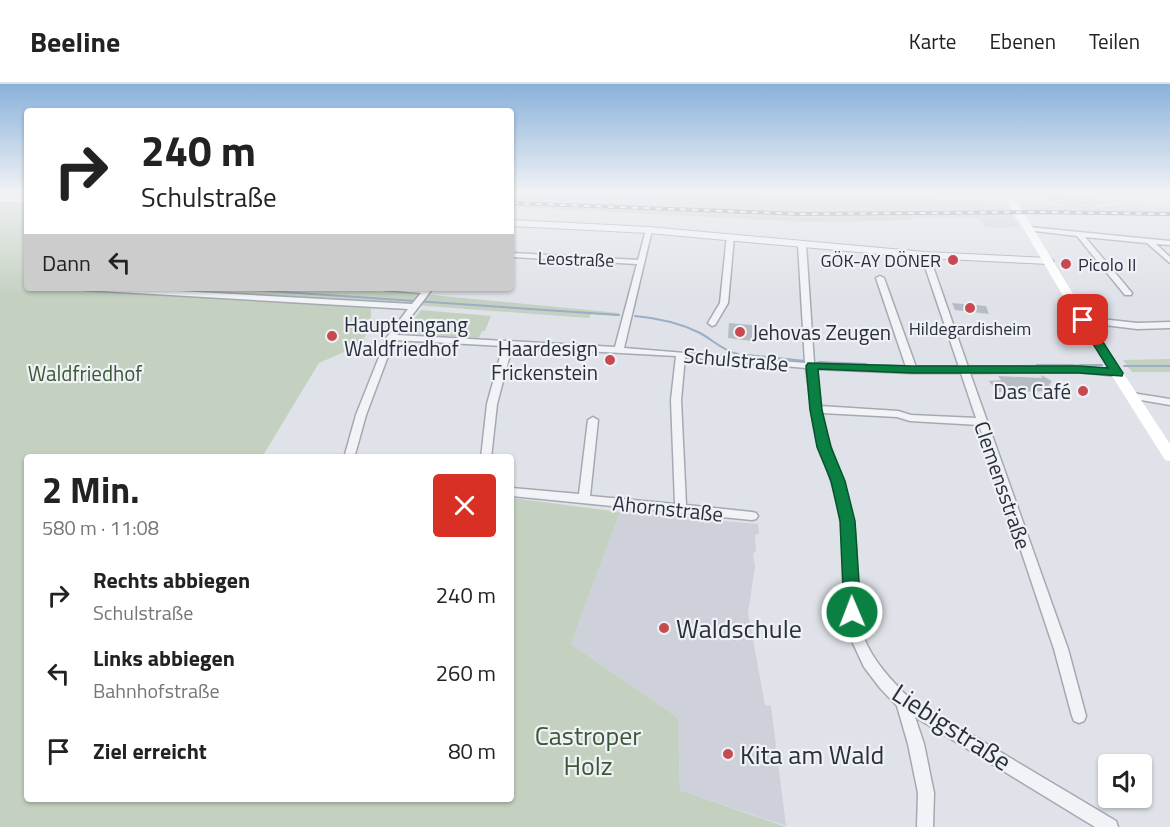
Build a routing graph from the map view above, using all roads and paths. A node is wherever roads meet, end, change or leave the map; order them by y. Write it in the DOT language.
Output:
graph roads {
  1 [pos="584,227"];
  2 [pos="1028,229"];
  3 [pos="649,230"];
  4 [pos="1079,234"];
  5 [pos="729,237"];
  6 [pos="1148,240"];
  7 [pos="1170,243"];
  8 [pos="802,244"];
  9 [pos="514,255"];
  10 [pos="925,255"];
  11 [pos="1049,261"];
  12 [pos="1170,261"];
  13 [pos="642,262"];
  14 [pos="880,278"];
  15 [pos="136,291"];
  16 [pos="427,291"];
  17 [pos="1128,293"];
  18 [pos="415,307"];
  19 [pos="1083,320"];
  20 [pos="712,323"];
  21 [pos="1170,325"];
  22 [pos="391,337"];
  23 [pos="508,344"];
  24 [pos="619,350"];
  25 [pos="681,354"];
  26 [pos="812,366"];
  27 [pos="963,369"];
  28 [pos="912,370"];
  29 [pos="1117,373"];
  30 [pos="1132,396"];
  31 [pos="1170,402"];
  32 [pos="816,410"];
  33 [pos="593,420"];
  34 [pos="981,422"];
  35 [pos="350,454"];
  36 [pos="486,454"];
  37 [pos="1170,456"];
  38 [pos="514,492"];
  39 [pos="584,500"];
  40 [pos="681,509"];
  41 [pos="752,516"];
  42 [pos="903,702"];
  43 [pos="1079,716"];
  44 [pos="926,827"];
  45 [pos="1110,827"];
  1 -- 3 [label="street"];
  2 -- 4 [label="street"];
  2 -- 11 [label="main road"];
  3 -- 5 [label="street"];
  3 -- 13 [label="street"];
  4 -- 6 [label="street"];
  4 -- 17 [label="street"];
  5 -- 8 [label="street"];
  5 -- 20 [label="street"];
  6 -- 7 [label="street"];
  6 -- 12 [label="street"];
  8 -- 10 [label="street"];
  8 -- 26 [label="street, Liebigstraße"];
  9 -- 13 [label="street, Leostraße"];
  10 -- 11 [label="street"];
  10 -- 27 [label="street, Clemensstraße"];
  11 -- 19 [label="main road"];
  13 -- 24 [label="street"];
  14 -- 28 [label="street"];
  15 -- 18 [label="street"];
  16 -- 18 [label="street"];
  18 -- 22 [label="street"];
  19 -- 21 [label="street"];
  19 -- 29 [label="main road"];
  22 -- 23 [label="street, Schulstraße"];
  22 -- 35 [label="street"];
  23 -- 24 [label="street, Schulstraße"];
  23 -- 36 [label="street"];
  24 -- 25 [label="street, Schulstraße"];
  25 -- 26 [label="street, Schulstraße"];
  25 -- 40 [label="street"];
  26 -- 28 [label="street, Schulstraße"];
  26 -- 32 [label="street, Liebigstraße"];
  27 -- 28 [label="street, Schulstraße"];
  27 -- 29 [label="street, Schulstraße"];
  27 -- 34 [label="street, Clemensstraße"];
  29 -- 30 [label="main road"];
  30 -- 31 [label="street"];
  30 -- 37 [label="main road"];
  32 -- 34 [label="street"];
  32 -- 42 [label="street, Liebigstraße"];
  33 -- 39 [label="street, Ahornstraße"];
  34 -- 43 [label="street, Clemensstraße"];
  38 -- 39 [label="street, Ahornstraße"];
  39 -- 40 [label="street, Ahornstraße"];
  40 -- 41 [label="street, Ahornstraße"];
  42 -- 44 [label="street"];
  42 -- 45 [label="street, Liebigstraße"];
}
